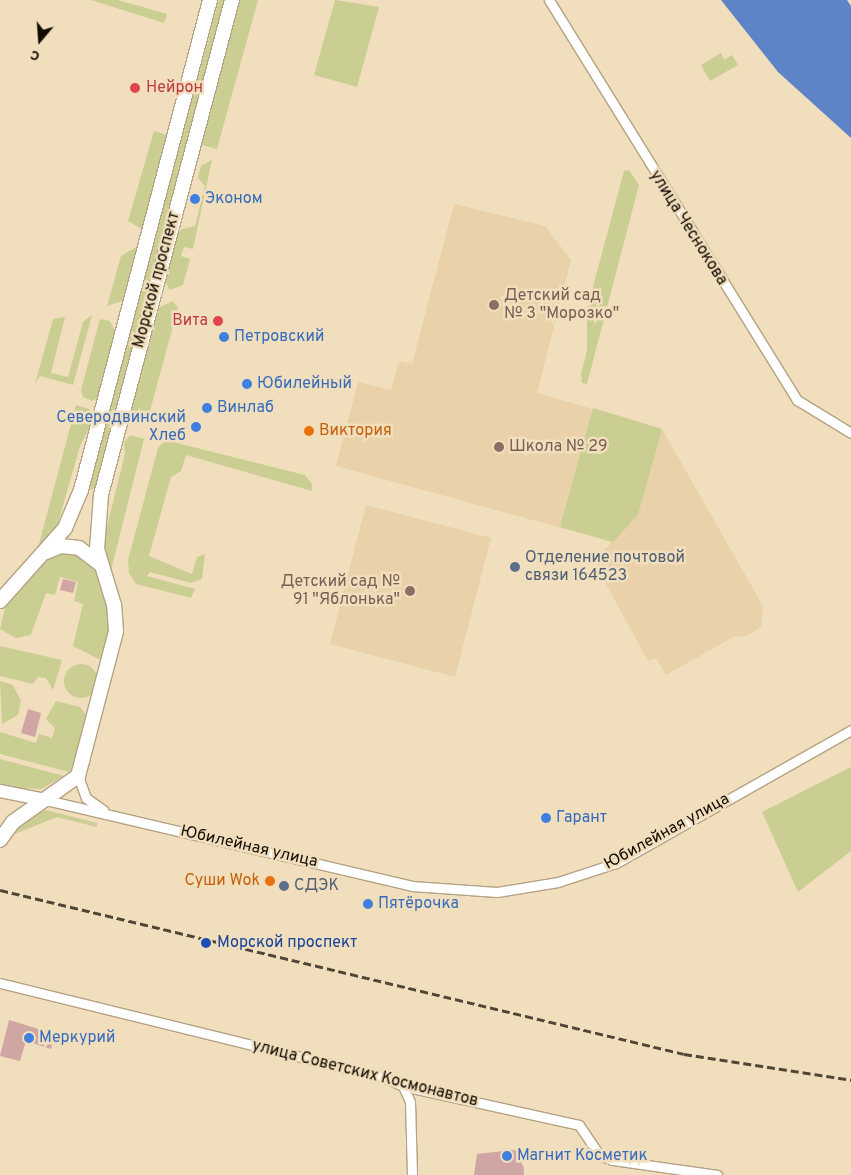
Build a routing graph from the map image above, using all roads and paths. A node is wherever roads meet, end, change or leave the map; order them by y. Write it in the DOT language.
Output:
graph roads {
  1 [pos="210,0"];
  2 [pos="232,0"];
  3 [pos="548,0"];
  4 [pos="851,433"];
  5 [pos="81,490"];
  6 [pos="101,494"];
  7 [pos="46,552"];
  8 [pos="99,563"];
  9 [pos="0,601"];
  10 [pos="851,730"];
  11 [pos="78,776"];
  12 [pos="0,790"];
  13 [pos="46,800"];
  14 [pos="105,812"];
  15 [pos="0,840"];
  16 [pos="0,983"];
  17 [pos="403,1086"];
  18 [pos="412,1175"];
  19 [pos="717,1175"];
  1 -- 5 [label="main road, Морской проспект"];
  2 -- 6 [label="main road, Морской проспект"];
  3 -- 4 [label="street, улица Чеснокова"];
  5 -- 6 [label="main road"];
  5 -- 7 [label="main road, Морской проспект"];
  6 -- 8 [label="main road, Морской проспект"];
  7 -- 8 [label="main road"];
  7 -- 9 [label="main road, Морской проспект"];
  8 -- 11 [label="main road, Морской проспект"];
  10 -- 14 [label="street, Юбилейная улица"];
  11 -- 13 [label="main road"];
  11 -- 14 [label="street"];
  12 -- 13 [label="main road, Юбилейная улица"];
  13 -- 14 [label="street, Юбилейная улица"];
  13 -- 15 [label="main road"];
  16 -- 17 [label="street, улица Советских Космонавтов"];
  17 -- 18 [label="street"];
  17 -- 19 [label="street, улица Советских Космонавтов"];
}
